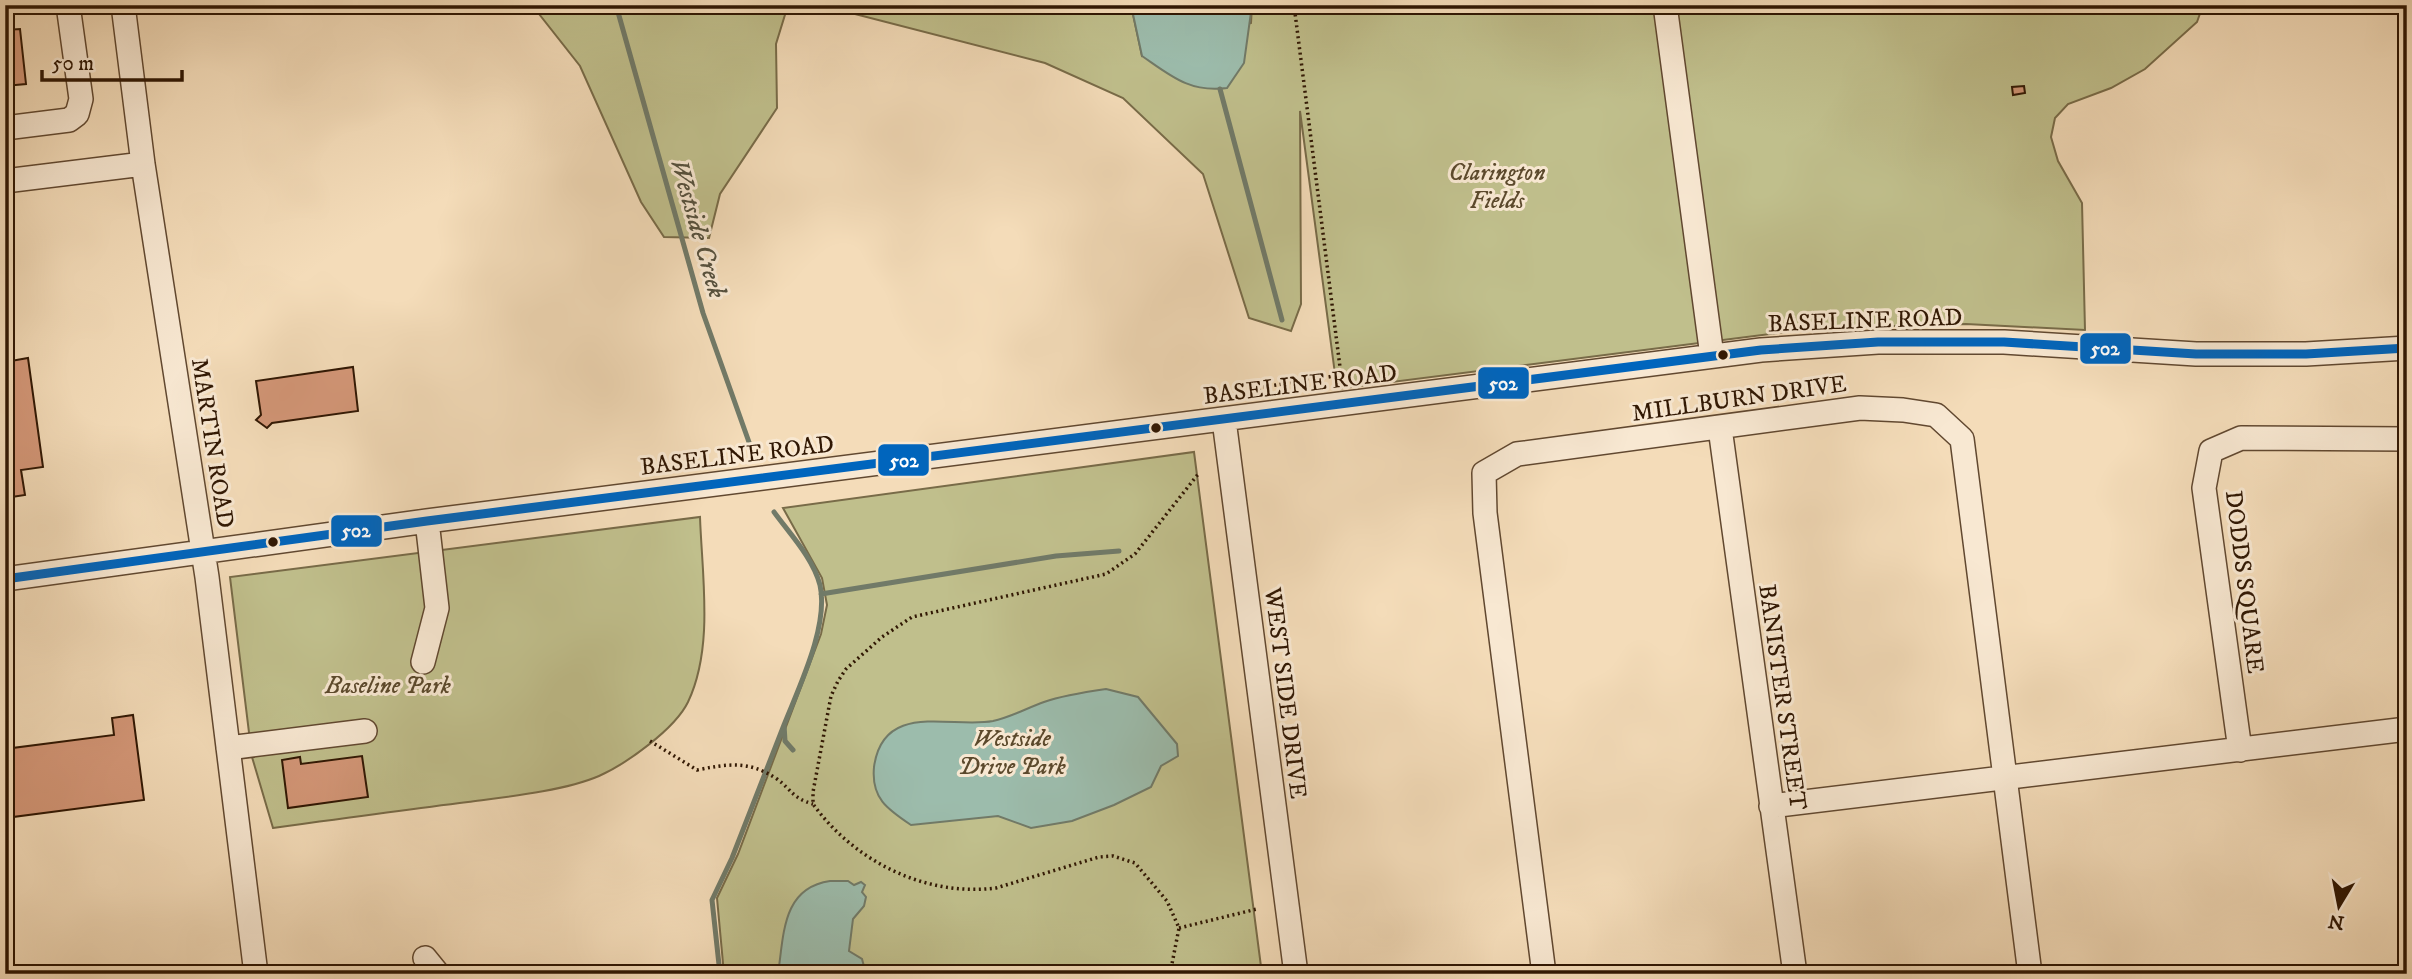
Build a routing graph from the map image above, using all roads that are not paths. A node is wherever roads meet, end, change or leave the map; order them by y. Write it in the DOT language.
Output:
graph roads {
  1 [pos="68,5"];
  2 [pos="123,5"];
  3 [pos="1665,5"];
  4 [pos="5,128"];
  5 [pos="143,164"];
  6 [pos="5,181"];
  7 [pos="2407,348"];
  8 [pos="1712,356"];
  9 [pos="1224,420"];
  10 [pos="1720,428"];
  11 [pos="2407,439"];
  12 [pos="427,521"];
  13 [pos="204,552"];
  14 [pos="5,579"];
  15 [pos="423,663"];
  16 [pos="2407,729"];
  17 [pos="365,731"];
  18 [pos="228,748"];
  19 [pos="2240,750"];
  20 [pos="2007,779"];
  21 [pos="1771,806"];
  22 [pos="256,974"];
  23 [pos="1296,974"];
  24 [pos="1545,974"];
  25 [pos="1795,974"];
  26 [pos="2030,974"];
  1 -- 4 [label="street"];
  2 -- 5 [label="street, MARTIN ROAD"];
  3 -- 8 [label="street"];
  5 -- 6 [label="street"];
  5 -- 13 [label="street, MARTIN ROAD"];
  7 -- 8 [label="street, BASELINE ROAD"];
  8 -- 9 [label="street, BASELINE ROAD"];
  9 -- 12 [label="street, BASELINE ROAD"];
  9 -- 23 [label="street, WEST SIDE DRIVE"];
  10 -- 20 [label="street, MILLBURN DRIVE"];
  10 -- 21 [label="street, BANISTER STREET"];
  10 -- 24 [label="street, MILLBURN DRIVE"];
  11 -- 19 [label="street, DODDS SQUARE"];
  12 -- 13 [label="street, BASELINE ROAD"];
  12 -- 15 [label="street"];
  13 -- 14 [label="street, BASELINE ROAD"];
  13 -- 18 [label="street, MARTIN ROAD"];
  16 -- 19 [label="street"];
  17 -- 18 [label="street"];
  18 -- 22 [label="street, MARTIN ROAD"];
  19 -- 20 [label="street"];
  20 -- 21 [label="street"];
  20 -- 26 [label="street, MILLBURN DRIVE"];
  21 -- 25 [label="street, BANISTER STREET"];
}
